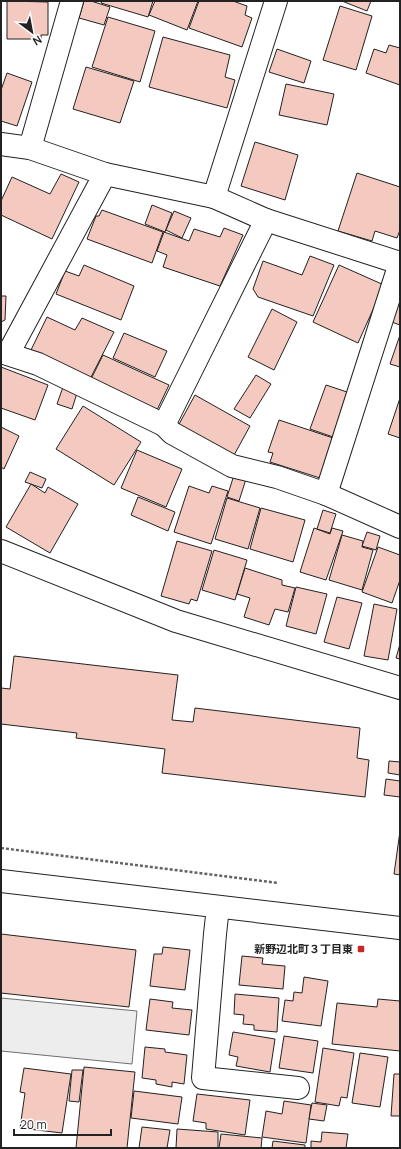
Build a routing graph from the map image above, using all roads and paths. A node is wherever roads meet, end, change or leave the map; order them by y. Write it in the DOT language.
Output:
graph roads {
  1 [pos="72,1"];
  2 [pos="276,1"];
  3 [pos="1,144"];
  4 [pos="30,148"];
  5 [pos="105,174"];
  6 [pos="214,198"];
  7 [pos="266,220"];
  8 [pos="400,263"];
  9 [pos="5,353"];
  10 [pos="164,425"];
  11 [pos="326,494"];
  12 [pos="400,527"];
  13 [pos="1,551"];
  14 [pos="400,688"];
  15 [pos="1,848"];
  16 [pos="1,880"];
  17 [pos="283,884"];
  18 [pos="218,907"];
  19 [pos="400,928"];
  20 [pos="298,1088"];
  1 -- 4 [label="street"];
  2 -- 6 [label="street"];
  3 -- 4 [label="street"];
  4 -- 5 [label="street"];
  5 -- 6 [label="street"];
  5 -- 9 [label="street"];
  6 -- 7 [label="street"];
  7 -- 8 [label="street"];
  7 -- 10 [label="street"];
  8 -- 11 [label="street"];
  9 -- 10 [label="street"];
  10 -- 11 [label="street"];
  11 -- 12 [label="street"];
  13 -- 14 [label="street"];
  15 -- 17 [label="path"];
  16 -- 18 [label="street"];
  18 -- 19 [label="street"];
  18 -- 20 [label="street"];
}
